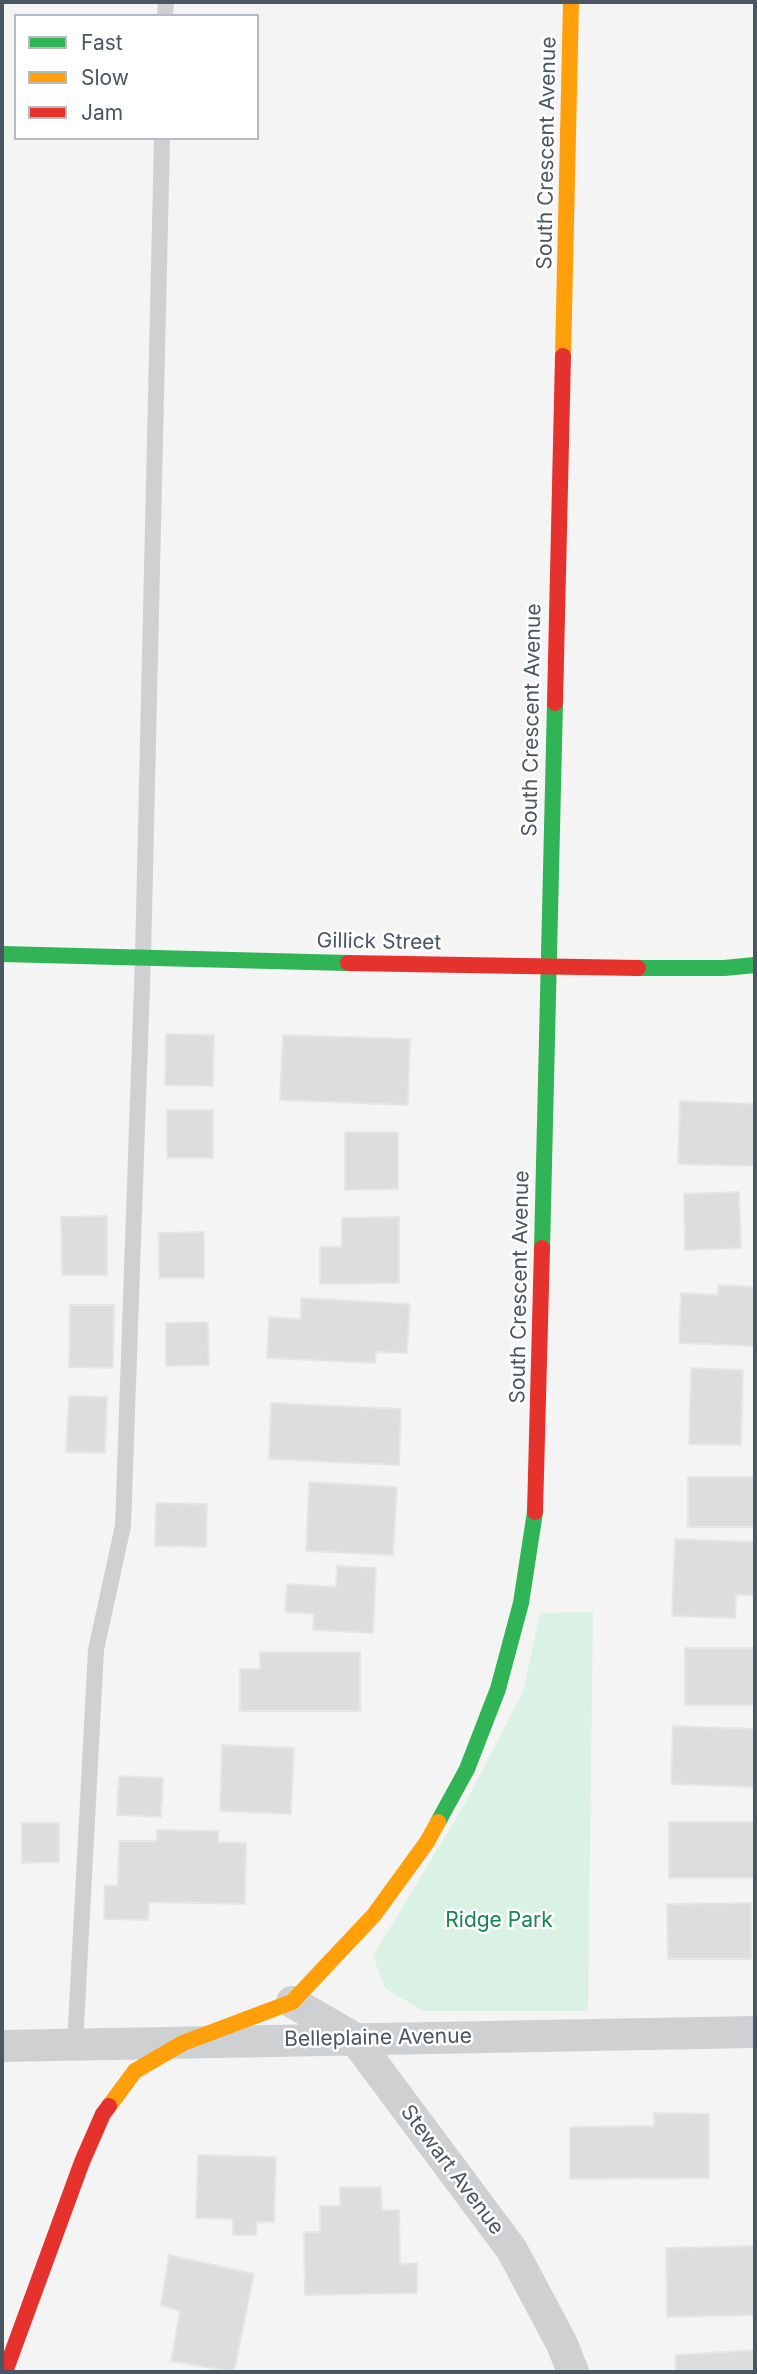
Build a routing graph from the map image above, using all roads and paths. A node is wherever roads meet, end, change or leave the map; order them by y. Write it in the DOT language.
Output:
graph roads {
  1 [pos="571,2"];
  2 [pos="162,140"];
  3 [pos="2,954"];
  4 [pos="143,957"];
  5 [pos="755,965"];
  6 [pos="547,968"];
  7 [pos="292,2002"];
  8 [pos="755,2032"];
  9 [pos="354,2038"];
  10 [pos="183,2043"];
  11 [pos="75,2045"];
  12 [pos="2,2046"];
  13 [pos="5,2372"];
  14 [pos="573,2372"];
  1 -- 6 [label="street, South Crescent Avenue"];
  2 -- 4 [label="lane"];
  3 -- 4 [label="street, Gillick Street"];
  4 -- 6 [label="street, Gillick Street"];
  4 -- 11 [label="lane"];
  5 -- 6 [label="street, Gillick Street"];
  6 -- 7 [label="street, South Crescent Avenue"];
  7 -- 9 [label="street, Stewart Avenue"];
  7 -- 10 [label="street, South Crescent Avenue"];
  8 -- 9 [label="street, Belleplaine Avenue"];
  9 -- 10 [label="street, Belleplaine Avenue"];
  9 -- 14 [label="street, Stewart Avenue"];
  10 -- 11 [label="street, Belleplaine Avenue"];
  10 -- 13 [label="street, South Crescent Avenue"];
  11 -- 12 [label="street, Belleplaine Avenue"];
}
